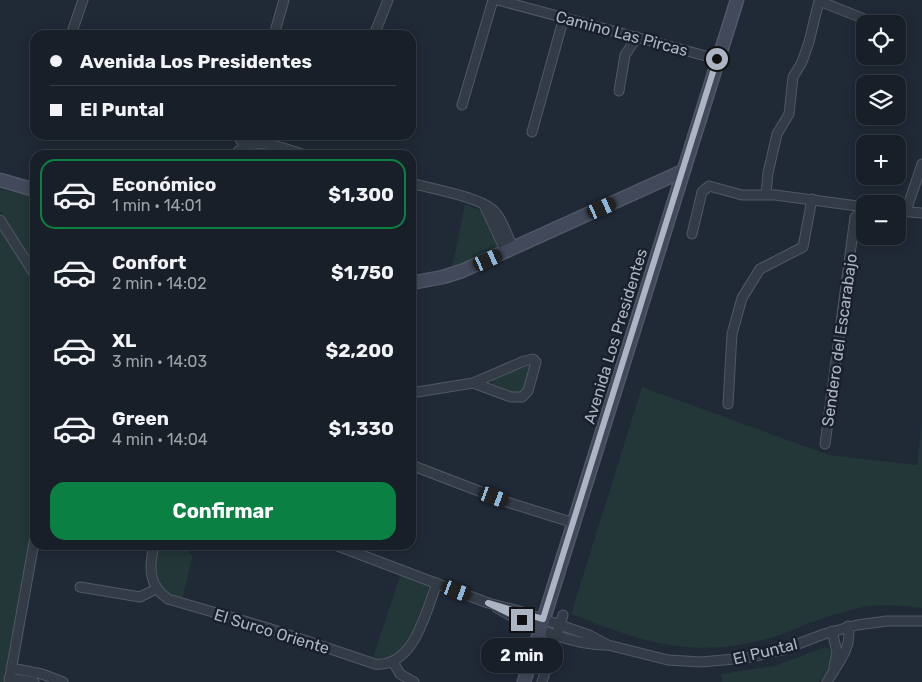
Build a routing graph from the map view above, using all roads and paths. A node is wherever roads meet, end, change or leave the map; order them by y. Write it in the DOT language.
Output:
graph roads {
  1 [pos="82,0"];
  2 [pos="284,0"];
  3 [pos="388,0"];
  4 [pos="492,0"];
  5 [pos="498,0"];
  6 [pos="737,0"];
  7 [pos="513,2"];
  8 [pos="856,16"];
  9 [pos="564,17"];
  10 [pos="73,29"];
  11 [pos="275,30"];
  12 [pos="376,30"];
  13 [pos="637,37"];
  14 [pos="717,59"];
  15 [pos="618,91"];
  16 [pos="462,105"];
  17 [pos="532,132"];
  18 [pos="241,140"];
  19 [pos="246,146"];
  20 [pos="241,150"];
  21 [pos="287,150"];
  22 [pos="922,164"];
  23 [pos="682,171"];
  24 [pos="0,180"];
  25 [pos="416,184"];
  26 [pos="30,189"];
  27 [pos="766,194"];
  28 [pos="812,199"];
  29 [pos="906,202"];
  30 [pos="856,207"];
  31 [pos="906,211"];
  32 [pos="922,213"];
  33 [pos="856,216"];
  34 [pos="0,220"];
  35 [pos="692,234"];
  36 [pos="510,250"];
  37 [pos="30,267"];
  38 [pos="416,282"];
  39 [pos="474,383"];
  40 [pos="416,392"];
  41 [pos="728,404"];
  42 [pos="825,444"];
  43 [pos="416,467"];
  44 [pos="574,523"];
  45 [pos="33,550"];
  46 [pos="153,550"];
  47 [pos="349,550"];
  48 [pos="437,582"];
  49 [pos="80,588"];
  50 [pos="156,588"];
  51 [pos="561,620"];
  52 [pos="922,621"];
  53 [pos="542,624"];
  54 [pos="848,626"];
  55 [pos="832,631"];
  56 [pos="557,634"];
  57 [pos="608,645"];
  58 [pos="393,662"];
  59 [pos="11,668"];
  60 [pos="834,670"];
  61 [pos="9,680"];
  62 [pos="34,682"];
  63 [pos="63,682"];
  64 [pos="414,682"];
  65 [pos="524,682"];
  66 [pos="542,682"];
  67 [pos="827,682"];
  1 -- 10 [label="street"];
  2 -- 11 [label="street"];
  3 -- 12 [label="street"];
  4 -- 16 [label="street"];
  5 -- 7 [label="street, Camino Las Pircas"];
  6 -- 14 [label="street, Avenida Los Presidentes"];
  7 -- 9 [label="street, Camino Las Pircas"];
  8 -- 27 [label="street"];
  9 -- 13 [label="street, Camino Las Pircas"];
  9 -- 17 [label="street"];
  13 -- 14 [label="street, Camino Las Pircas"];
  13 -- 15 [label="street"];
  14 -- 23 [label="street, Avenida Los Presidentes"];
  18 -- 19 [label="street"];
  19 -- 20 [label="street"];
  19 -- 21 [label="street"];
  22 -- 29 [label="street"];
  23 -- 36 [label="street"];
  23 -- 44 [label="street, Avenida Los Presidentes"];
  24 -- 26 [label="street"];
  25 -- 36 [label="street"];
  27 -- 28 [label="street"];
  27 -- 35 [label="street"];
  28 -- 30 [label="street"];
  28 -- 41 [label="street"];
  31 -- 32 [label="street"];
  33 -- 42 [label="street, Sendero del Escarabajo"];
  34 -- 37 [label="street"];
  36 -- 38 [label="street"];
  39 -- 39 [label="street"];
  39 -- 40 [label="street"];
  43 -- 44 [label="street"];
  44 -- 53 [label="street, Avenida Los Presidentes"];
  45 -- 59 [label="street"];
  46 -- 50 [label="street"];
  47 -- 48 [label="street, El Puntal"];
  48 -- 53 [label="street, El Puntal"];
  48 -- 58 [label="street"];
  49 -- 50 [label="street"];
  50 -- 58 [label="street, El Surco Oriente"];
  51 -- 53 [label="street, El Puntal"];
  51 -- 56 [label="street"];
  51 -- 57 [label="street, El Puntal"];
  52 -- 54 [label="street, El Puntal"];
  53 -- 56 [label="street, El Puntal"];
  53 -- 65 [label="street, Avenida Los Presidentes"];
  54 -- 55 [label="street, El Puntal"];
  54 -- 60 [label="street"];
  55 -- 57 [label="street, El Puntal"];
  55 -- 60 [label="street"];
  56 -- 57 [label="street, El Puntal"];
  56 -- 66 [label="street"];
  58 -- 64 [label="street"];
  59 -- 61 [label="street"];
  59 -- 63 [label="street"];
  60 -- 67 [label="street"];
  61 -- 62 [label="street"];
}
